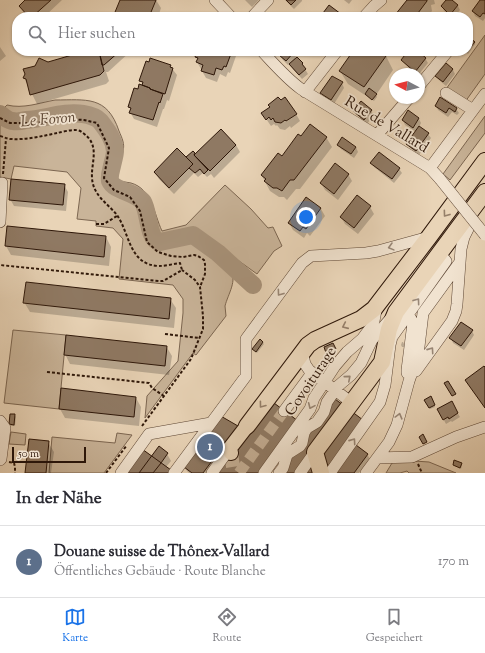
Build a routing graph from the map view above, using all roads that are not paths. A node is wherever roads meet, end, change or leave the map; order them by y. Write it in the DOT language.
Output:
graph roads {
  1 [pos="215,0"];
  2 [pos="268,0"];
  3 [pos="381,0"];
  4 [pos="226,12"];
  5 [pos="257,12"];
  6 [pos="365,12"];
  7 [pos="267,56"];
  8 [pos="325,56"];
  9 [pos="333,56"];
  10 [pos="444,56"];
  11 [pos="425,79"];
  12 [pos="302,90"];
  13 [pos="446,92"];
  14 [pos="485,94"];
  15 [pos="404,104"];
  16 [pos="473,110"];
  17 [pos="377,136"];
  18 [pos="485,161"];
  19 [pos="430,168"];
  20 [pos="2,183"];
  21 [pos="485,192"];
  22 [pos="472,210"];
  23 [pos="0,222"];
  24 [pos="485,235"];
  25 [pos="429,237"];
  26 [pos="443,257"];
  27 [pos="460,262"];
  28 [pos="452,273"];
  29 [pos="377,305"];
  30 [pos="401,314"];
  31 [pos="302,351"];
  32 [pos="385,357"];
  33 [pos="312,373"];
  34 [pos="409,381"];
  35 [pos="324,382"];
  36 [pos="335,390"];
  37 [pos="352,403"];
  38 [pos="284,411"];
  39 [pos="0,421"];
  40 [pos="211,423"];
  41 [pos="247,426"];
  42 [pos="485,427"];
  43 [pos="231,450"];
  44 [pos="315,452"];
  45 [pos="377,458"];
  46 [pos="0,460"];
  47 [pos="121,473"];
  48 [pos="174,473"];
  49 [pos="212,473"];
  50 [pos="264,473"];
  51 [pos="279,473"];
  52 [pos="300,473"];
  53 [pos="321,473"];
  54 [pos="330,473"];
  55 [pos="366,473"];
  1 -- 4 [label="street"];
  2 -- 5 [label="street"];
  3 -- 6 [label="street"];
  7 -- 12 [label="street, Rue de Vallard"];
  8 -- 12 [label="street"];
  9 -- 12 [label="street"];
  10 -- 11 [label="street"];
  12 -- 17 [label="street, Rue de Vallard"];
  13 -- 16 [label="street"];
  14 -- 16 [label="street"];
  15 -- 17 [label="street, Rue de Vallard"];
  16 -- 19 [label="street"];
  17 -- 19 [label="street, Rue de Vallard"];
  18 -- 25 [label="highway, one-way"];
  19 -- 24 [label="street, Rue de Vallard, bridge"];
  20 -- 23 [label="street"];
  21 -- 22 [label="highway"];
  22 -- 26 [label="highway"];
  22 -- 27 [label="street"];
  25 -- 29 [label="highway"];
  25 -- 40 [label="street, one-way"];
  26 -- 28 [label="street"];
  30 -- 26 [label="highway, one-way"];
  27 -- 28 [label="street"];
  34 -- 27 [label="street, one-way"];
  28 -- 34 [label="street"];
  29 -- 31 [label="highway, one-way"];
  29 -- 35 [label="street, Covoiturage"];
  30 -- 32 [label="highway"];
  30 -- 34 [label="street"];
  36 -- 30 [label="street, Covoiturage, one-way"];
  31 -- 33 [label="street"];
  31 -- 41 [label="highway, one-way"];
  32 -- 37 [label="highway"];
  54 -- 32 [label="street, one-way"];
  33 -- 35 [label="street"];
  33 -- 38 [label="street"];
  45 -- 34 [label="street, one-way"];
  35 -- 36 [label="street"];
  35 -- 50 [label="street, Covoiturage, one-way"];
  36 -- 37 [label="street"];
  36 -- 51 [label="street, Covoiturage"];
  37 -- 44 [label="highway"];
  39 -- 46 [label="street"];
  40 -- 47 [label="street"];
  40 -- 48 [label="street"];
  41 -- 43 [label="main road"];
  42 -- 45 [label="street"];
  43 -- 49 [label="street"];
  44 -- 52 [label="street"];
  44 -- 53 [label="highway"];
  45 -- 55 [label="street"];
}
